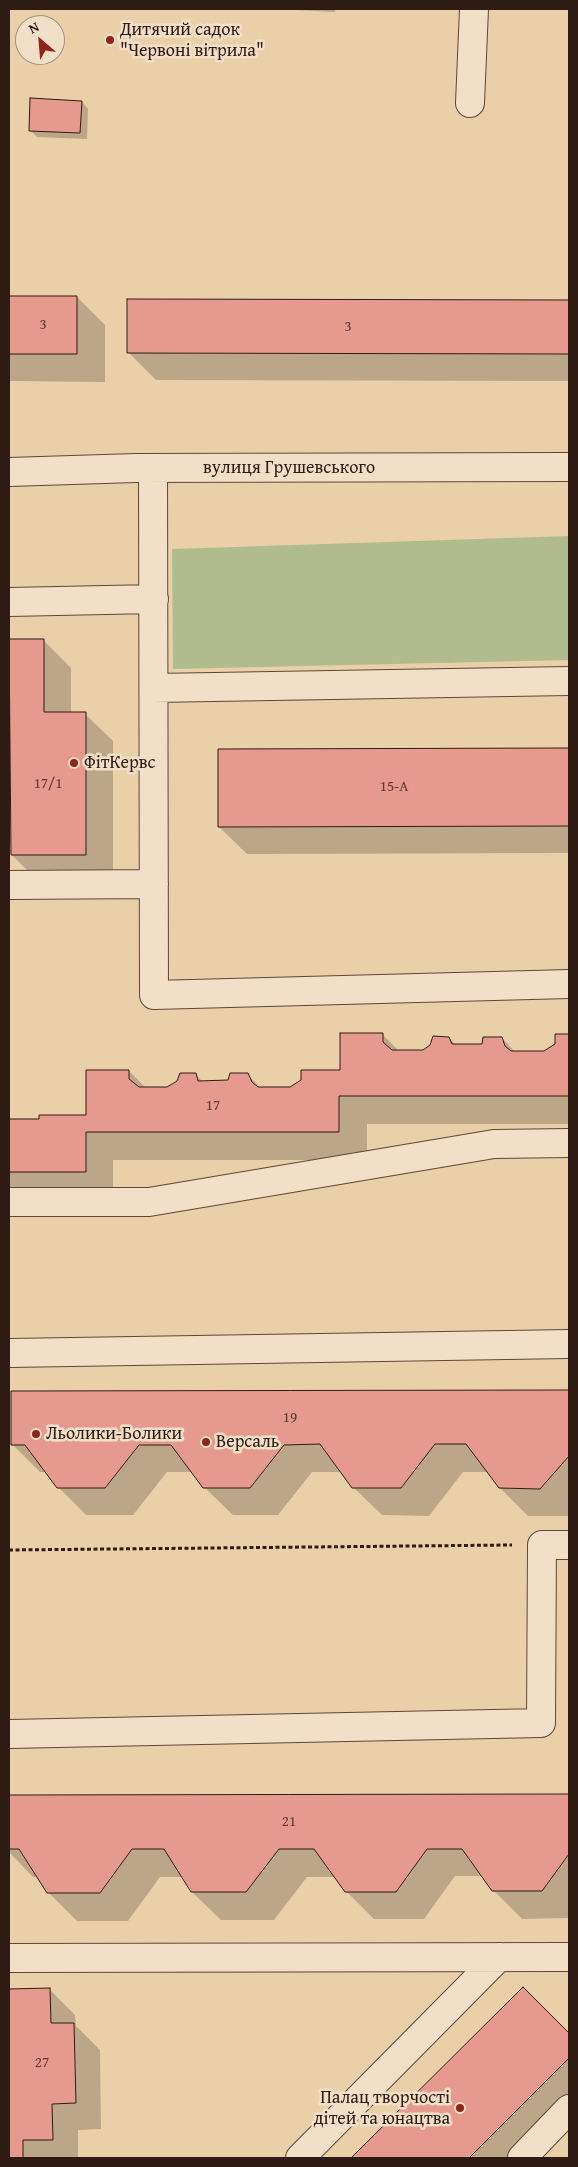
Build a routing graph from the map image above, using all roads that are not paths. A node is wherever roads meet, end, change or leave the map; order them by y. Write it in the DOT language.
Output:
graph roads {
  1 [pos="474,9"];
  2 [pos="470,103"];
  3 [pos="569,467"];
  4 [pos="153,468"];
  5 [pos="9,472"];
  6 [pos="154,599"];
  7 [pos="9,602"];
  8 [pos="569,681"];
  9 [pos="154,688"];
  10 [pos="154,884"];
  11 [pos="9,885"];
  12 [pos="569,984"];
  13 [pos="569,1142"];
  14 [pos="9,1202"];
  15 [pos="569,1344"];
  16 [pos="9,1353"];
  17 [pos="569,1545"];
  18 [pos="9,1734"];
  19 [pos="499,1957"];
  20 [pos="569,1957"];
  21 [pos="9,1958"];
  22 [pos="569,2109"];
  23 [pos="300,2158"];
  24 [pos="522,2158"];
  1 -- 2 [label="street"];
  3 -- 4 [label="street, вулиця Грушевського"];
  4 -- 5 [label="street, вулиця Грушевського"];
  4 -- 6 [label="street"];
  6 -- 7 [label="street"];
  6 -- 9 [label="street"];
  8 -- 9 [label="street"];
  9 -- 10 [label="street"];
  10 -- 11 [label="street"];
  10 -- 12 [label="street"];
  13 -- 14 [label="street"];
  15 -- 16 [label="street"];
  17 -- 18 [label="street"];
  19 -- 20 [label="street"];
  19 -- 21 [label="street"];
  19 -- 23 [label="street"];
  22 -- 24 [label="street"];
}
